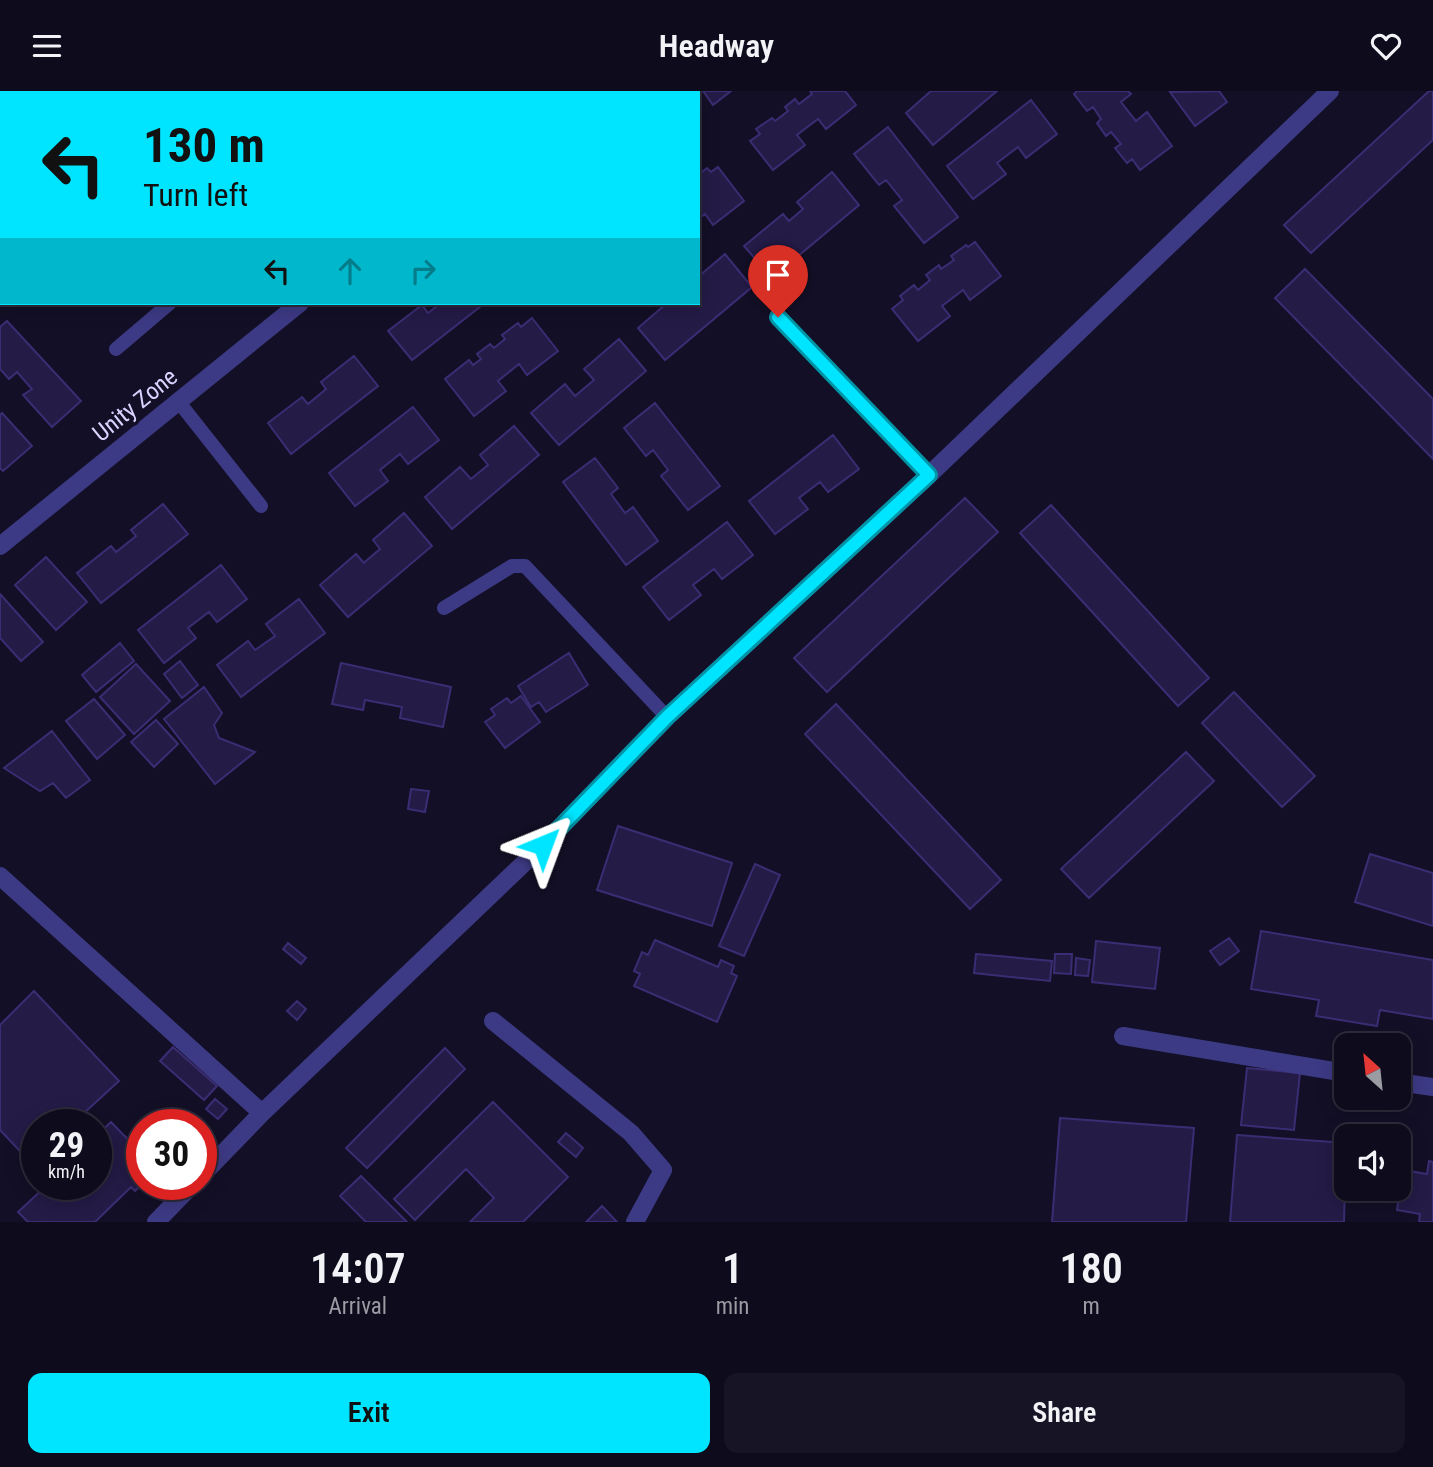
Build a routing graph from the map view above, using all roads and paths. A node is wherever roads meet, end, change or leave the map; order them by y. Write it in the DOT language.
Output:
graph roads {
  1 [pos="1330,91"];
  2 [pos="168,305"];
  3 [pos="290,306"];
  4 [pos="778,317"];
  5 [pos="116,349"];
  6 [pos="178,401"];
  7 [pos="929,475"];
  8 [pos="261,506"];
  9 [pos="0,546"];
  10 [pos="444,608"];
  11 [pos="667,717"];
  12 [pos="0,876"];
  13 [pos="493,1021"];
  14 [pos="1123,1036"];
  15 [pos="1334,1071"];
  16 [pos="1411,1084"];
  17 [pos="1433,1087"];
  18 [pos="262,1113"];
  19 [pos="217,1159"];
  20 [pos="177,1200"];
  21 [pos="156,1222"];
  22 [pos="635,1222"];
  1 -- 7 [label="street"];
  2 -- 5 [label="lane"];
  3 -- 6 [label="street, Unity Zone"];
  4 -- 7 [label="lane"];
  6 -- 8 [label="lane"];
  6 -- 9 [label="street, Unity Zone"];
  7 -- 11 [label="street"];
  10 -- 11 [label="lane"];
  11 -- 18 [label="street"];
  12 -- 18 [label="street"];
  13 -- 22 [label="street"];
  14 -- 15 [label="street"];
  16 -- 17 [label="street"];
  18 -- 19 [label="street"];
  20 -- 21 [label="street"];
}
